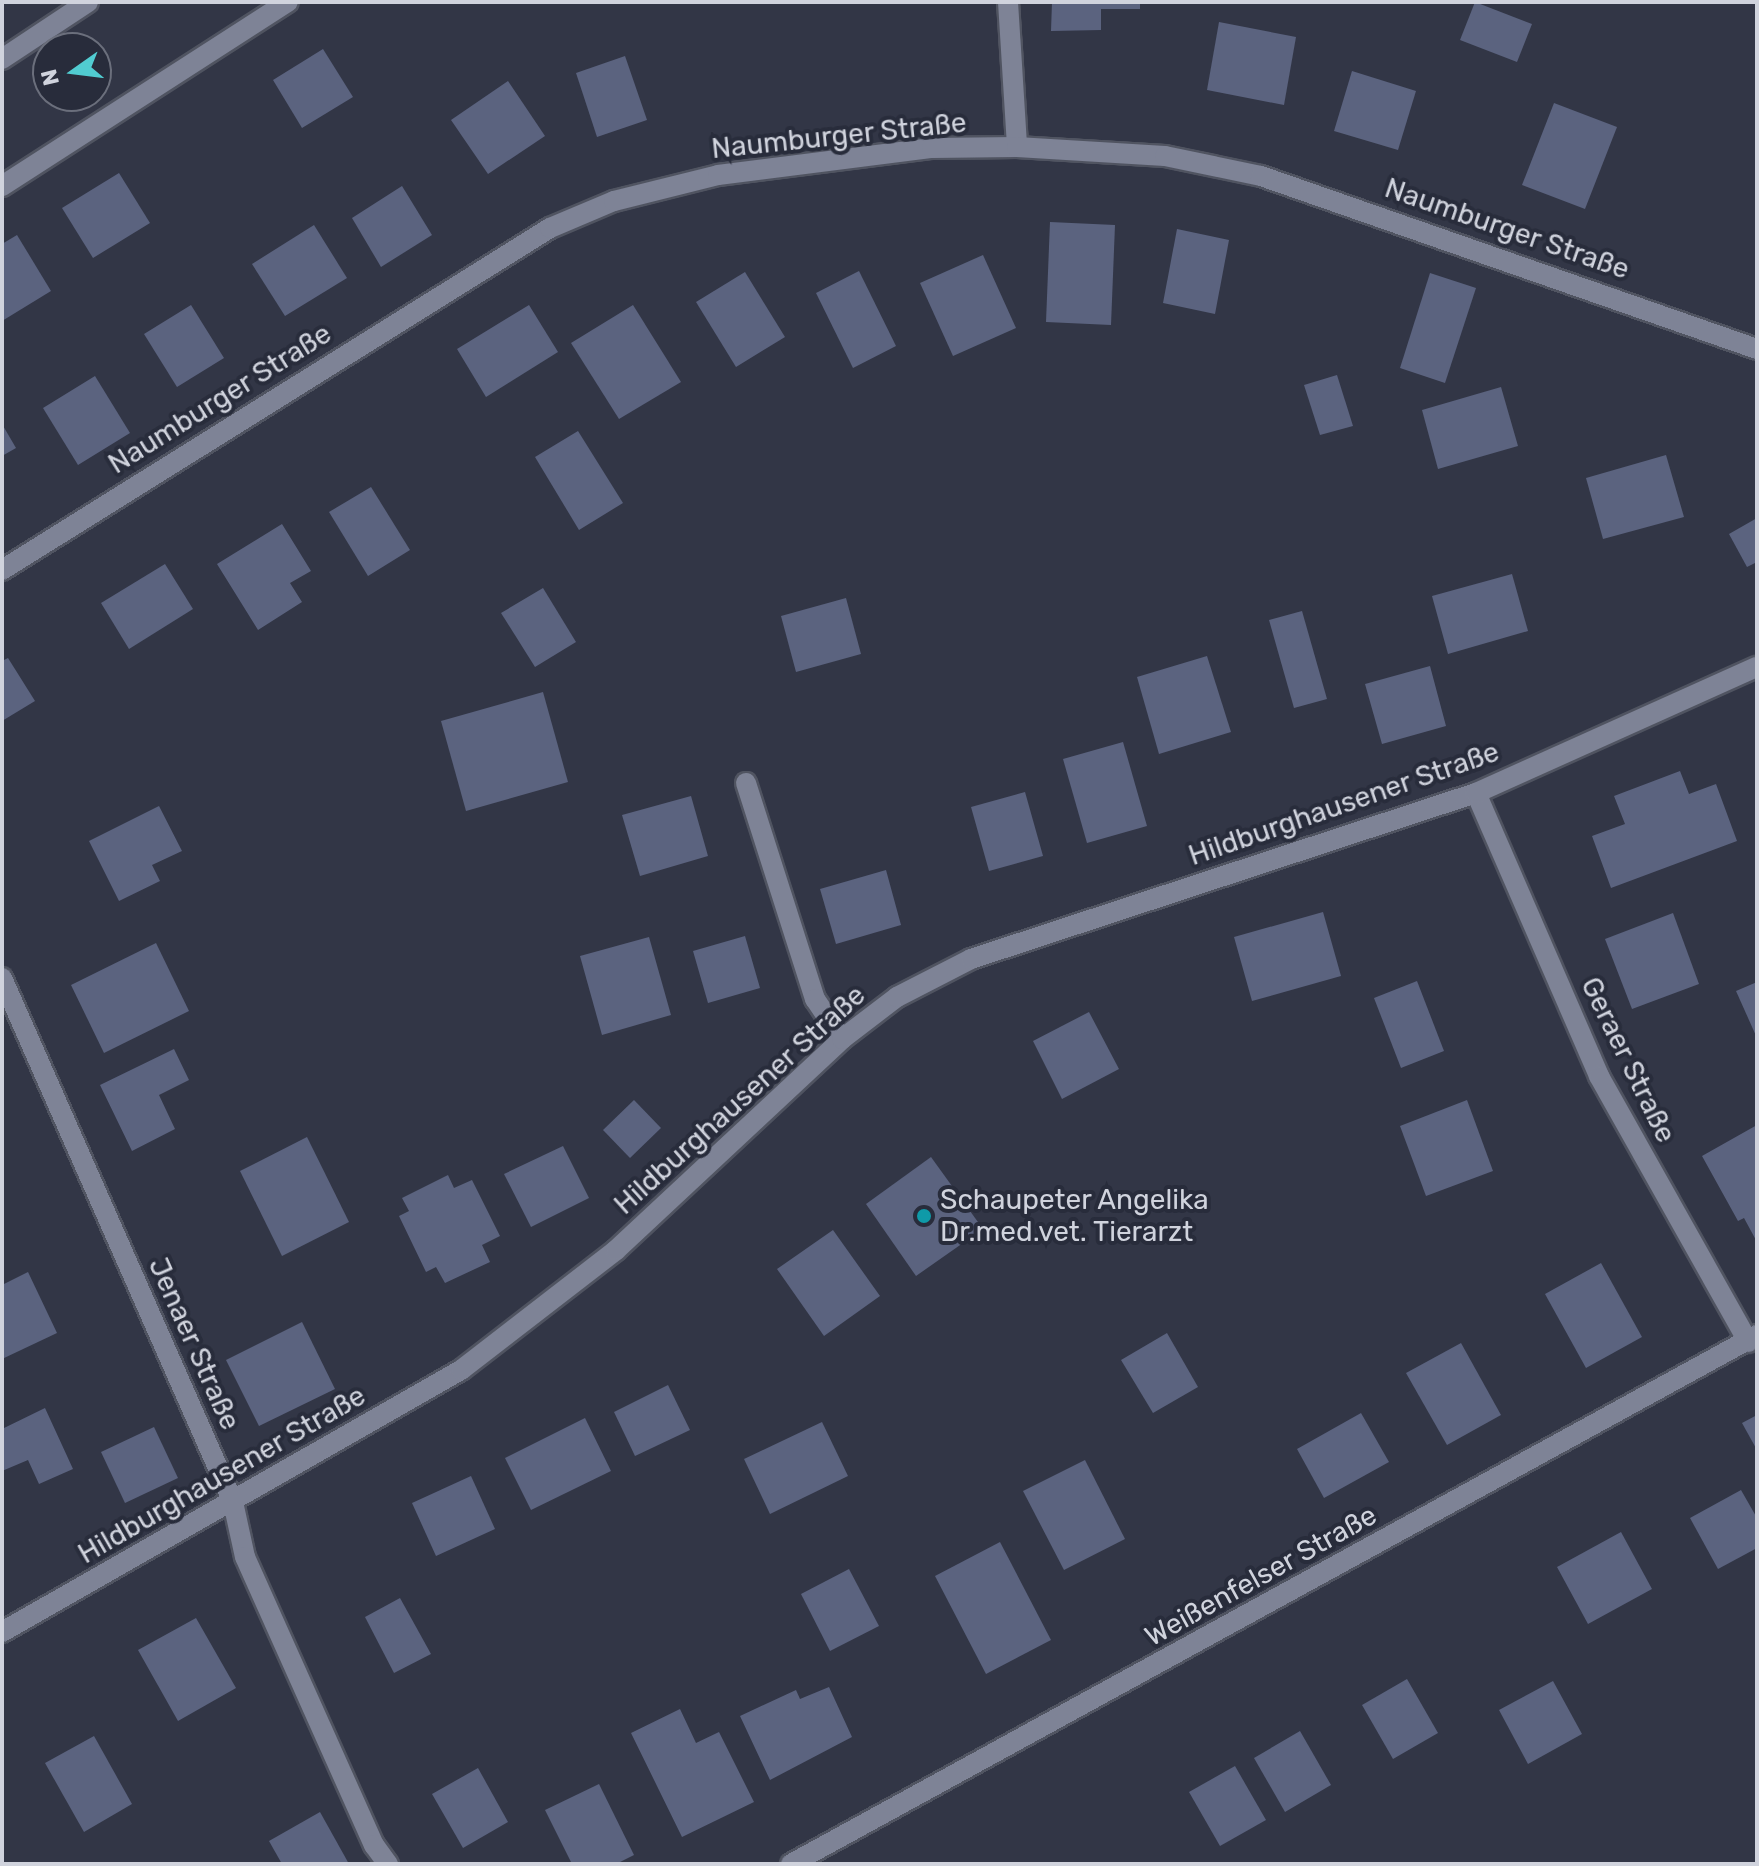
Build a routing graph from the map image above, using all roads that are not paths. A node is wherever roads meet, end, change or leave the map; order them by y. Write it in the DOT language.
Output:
graph roads {
  1 [pos="88,2"];
  2 [pos="288,2"];
  3 [pos="1008,2"];
  4 [pos="2,59"];
  5 [pos="1017,147"];
  6 [pos="2,186"];
  7 [pos="1757,349"];
  8 [pos="2,570"];
  9 [pos="1757,667"];
  10 [pos="746,783"];
  11 [pos="1476,793"];
  12 [pos="2,978"];
  13 [pos="842,1039"];
  14 [pos="1752,1339"];
  15 [pos="233,1502"];
  16 [pos="2,1632"];
  17 [pos="388,1864"];
  18 [pos="791,1864"];
  1 -- 4 [label="street"];
  2 -- 6 [label="street"];
  3 -- 5 [label="street"];
  5 -- 7 [label="street, Naumburger Straße"];
  5 -- 8 [label="street, Naumburger Straße"];
  9 -- 11 [label="street, Hildburghausener Straße"];
  10 -- 13 [label="street"];
  11 -- 13 [label="street, Hildburghausener Straße"];
  11 -- 14 [label="street, Geraer Straße"];
  12 -- 15 [label="street, Jenaer Straße"];
  13 -- 15 [label="street, Hildburghausener Straße"];
  14 -- 18 [label="street, Weißenfelser Straße"];
  15 -- 16 [label="street, Hildburghausener Straße"];
  15 -- 17 [label="street, Jenaer Straße"];
}
